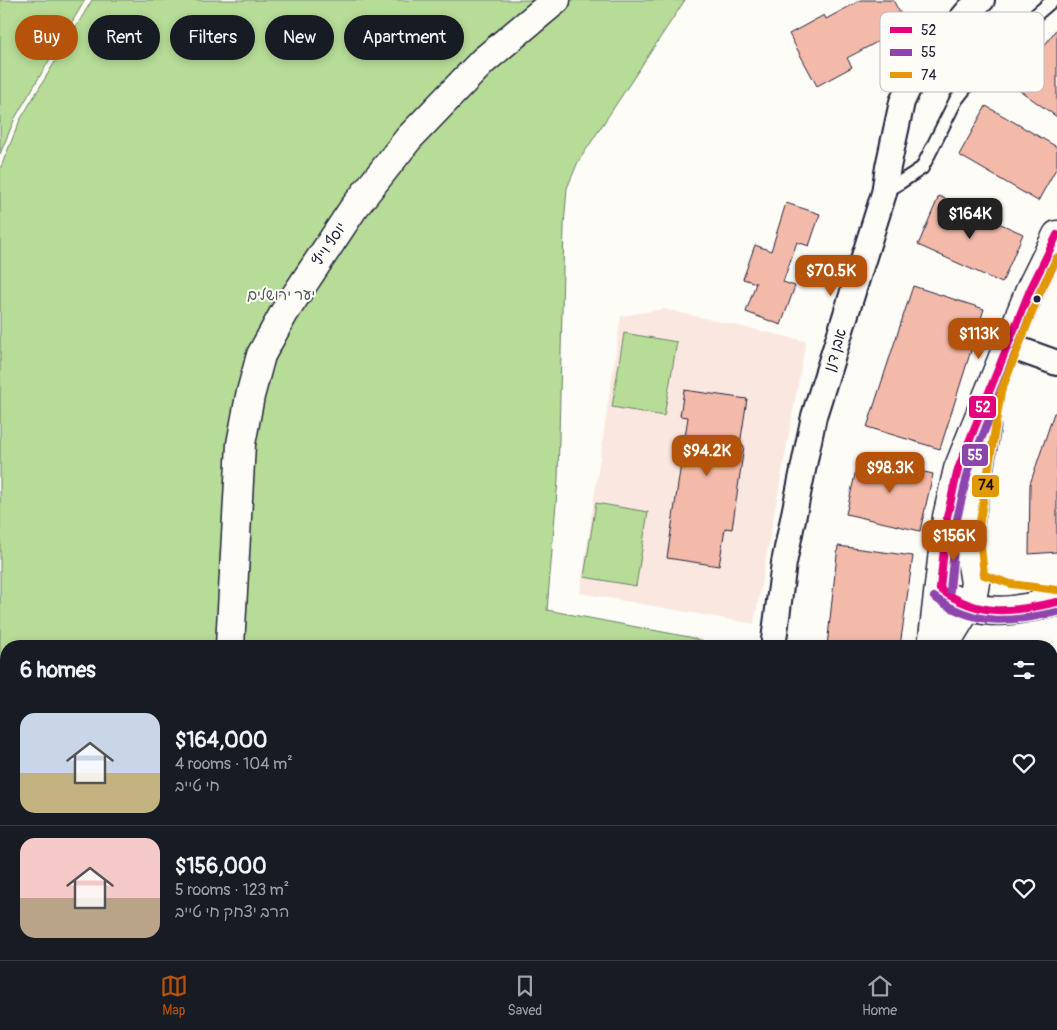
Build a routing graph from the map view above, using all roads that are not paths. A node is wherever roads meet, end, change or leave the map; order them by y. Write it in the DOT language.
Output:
graph roads {
  1 [pos="556,0"];
  2 [pos="982,0"];
  3 [pos="1052,1"];
  4 [pos="967,12"];
  5 [pos="1039,12"];
  6 [pos="907,92"];
  7 [pos="962,92"];
  8 [pos="884,193"];
  9 [pos="1057,235"];
  10 [pos="1007,345"];
  11 [pos="1057,363"];
  12 [pos="991,389"];
  13 [pos="940,589"];
  14 [pos="972,595"];
  15 [pos="1057,601"];
  16 [pos="230,640"];
  17 [pos="774,640"];
  18 [pos="933,640"];
  19 [pos="947,640"];
  1 -- 16 [label="street, יוסף וייץ"];
  2 -- 4 [label="street, אבן דנן"];
  3 -- 5 [label="lane"];
  6 -- 8 [label="street, אבן דנן"];
  7 -- 8 [label="lane"];
  8 -- 17 [label="street, אבן דנן"];
  9 -- 10 [label="street"];
  10 -- 11 [label="street"];
  10 -- 12 [label="street"];
  12 -- 13 [label="street"];
  12 -- 14 [label="street"];
  13 -- 14 [label="street"];
  13 -- 18 [label="street"];
  14 -- 15 [label="street"];
  14 -- 19 [label="street"];
}
